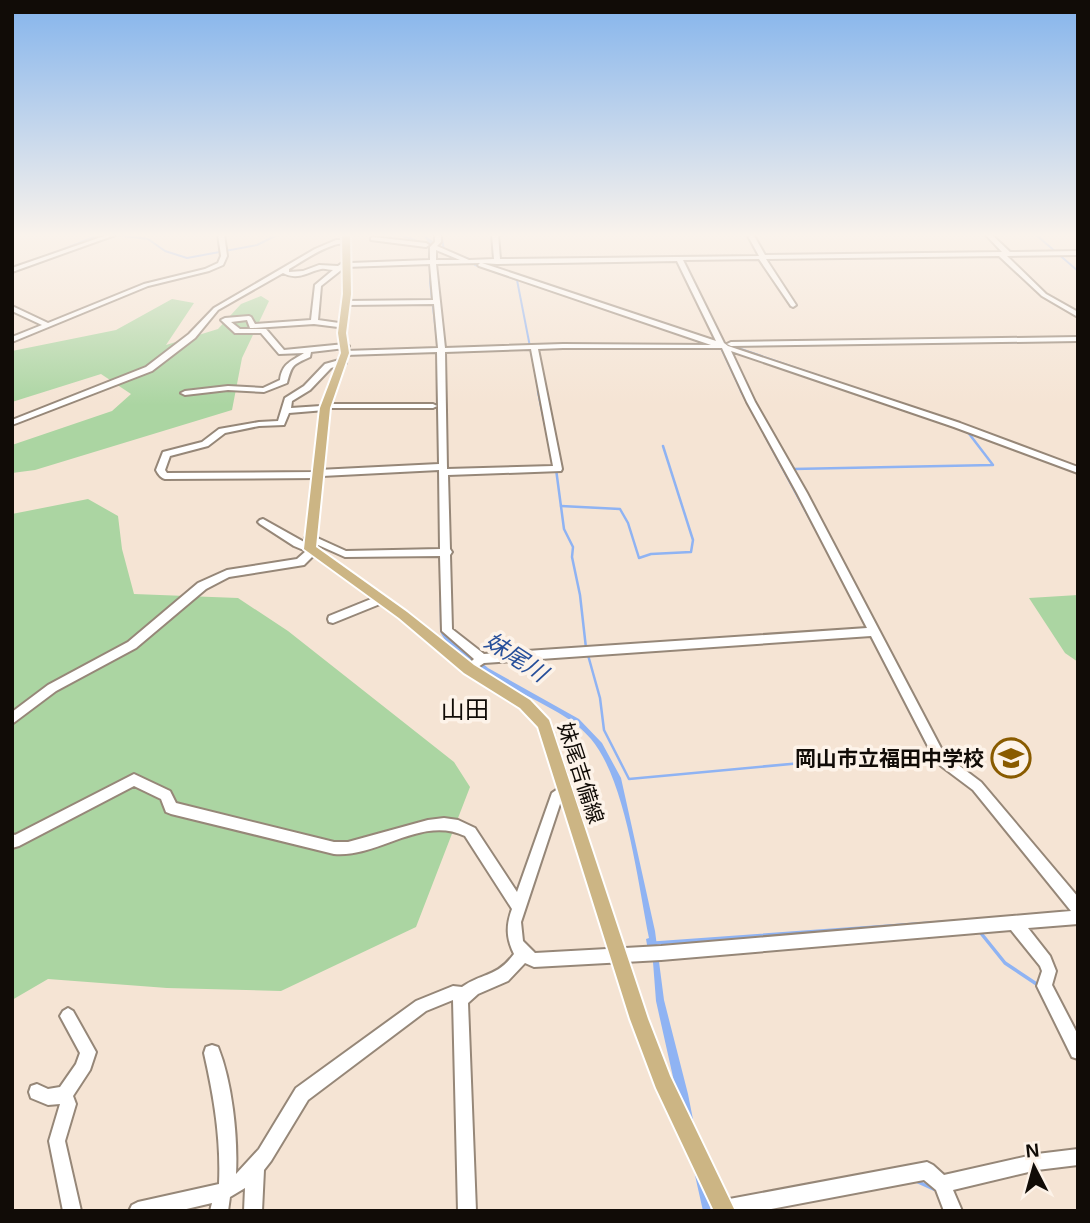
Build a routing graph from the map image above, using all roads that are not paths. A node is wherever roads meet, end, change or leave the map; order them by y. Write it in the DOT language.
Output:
graph roads {
  1 [pos="131,291"];
  2 [pos="246,291"];
  3 [pos="317,291"];
  4 [pos="345,291"];
  5 [pos="432,291"];
  6 [pos="560,291"];
  7 [pos="695,291"];
  8 [pos="784,291"];
  9 [pos="1040,291"];
  10 [pos="433,302"];
  11 [pos="346,303"];
  12 [pos="793,304"];
  13 [pos="12,308"];
  14 [pos="282,312"];
  15 [pos="1078,316"];
  16 [pos="314,323"];
  17 [pos="280,324"];
  18 [pos="48,325"];
  19 [pos="343,326"];
  20 [pos="1078,339"];
  21 [pos="12,340"];
  22 [pos="723,346"];
  23 [pos="532,347"];
  24 [pos="439,350"];
  25 [pos="307,352"];
  26 [pos="342,355"];
  27 [pos="185,393"];
  28 [pos="433,406"];
  29 [pos="325,407"];
  30 [pos="286,411"];
  31 [pos="12,424"];
  32 [pos="441,469"];
  33 [pos="1078,470"];
  34 [pos="318,474"];
  35 [pos="263,522"];
  36 [pos="311,546"];
  37 [pos="444,552"];
  38 [pos="381,599"];
  39 [pos="333,619"];
  40 [pos="871,633"];
  41 [pos="476,663"];
  42 [pos="12,719"];
  43 [pos="565,790"];
  44 [pos="13,842"];
  45 [pos="518,906"];
  46 [pos="1078,908"];
  47 [pos="1078,917"];
  48 [pos="1014,923"];
  49 [pos="620,954"];
  50 [pos="522,955"];
  51 [pos="463,995"];
  52 [pos="68,1016"];
  53 [pos="1078,1051"];
  54 [pos="212,1053"];
  55 [pos="37,1092"];
  56 [pos="65,1095"];
  57 [pos="1078,1157"];
  58 [pos="255,1170"];
  59 [pos="942,1184"];
  60 [pos="225,1190"];
  61 [pos="725,1210"];
  62 [pos="72,1211"];
  63 [pos="138,1211"];
  64 [pos="219,1211"];
  65 [pos="253,1211"];
  66 [pos="467,1211"];
  67 [pos="953,1211"];
  1 -- 18 [label="street"];
  2 -- 31 [label="street"];
  3 -- 16 [label="street"];
  4 -- 11 [label="main road"];
  5 -- 10 [label="street"];
  6 -- 22 [label="street"];
  7 -- 22 [label="street"];
  8 -- 12 [label="street"];
  9 -- 15 [label="street"];
  10 -- 11 [label="street"];
  10 -- 24 [label="street"];
  11 -- 19 [label="main road"];
  13 -- 18 [label="street"];
  14 -- 17 [label="street"];
  16 -- 17 [label="street"];
  16 -- 19 [label="street"];
  17 -- 25 [label="street"];
  18 -- 21 [label="street"];
  19 -- 26 [label="main road"];
  20 -- 22 [label="street"];
  22 -- 23 [label="street"];
  22 -- 33 [label="street"];
  22 -- 40 [label="street"];
  23 -- 24 [label="street"];
  23 -- 32 [label="street"];
  24 -- 26 [label="street"];
  24 -- 32 [label="street"];
  25 -- 26 [label="street"];
  25 -- 26 [label="street"];
  25 -- 27 [label="street"];
  26 -- 29 [label="main road"];
  26 -- 30 [label="street"];
  28 -- 29 [label="street"];
  29 -- 30 [label="street"];
  29 -- 34 [label="main road"];
  30 -- 34 [label="street"];
  32 -- 34 [label="street"];
  32 -- 37 [label="street"];
  34 -- 36 [label="main road"];
  35 -- 36 [label="street"];
  36 -- 37 [label="street"];
  36 -- 38 [label="main road, 妹尾吉備線"];
  36 -- 42 [label="street"];
  37 -- 41 [label="street"];
  38 -- 39 [label="street"];
  38 -- 41 [label="main road, 妹尾吉備線"];
  40 -- 41 [label="street"];
  40 -- 46 [label="street"];
  41 -- 43 [label="main road, 妹尾吉備線"];
  43 -- 45 [label="street"];
  43 -- 49 [label="main road, 妹尾吉備線"];
  44 -- 45 [label="street"];
  45 -- 50 [label="street"];
  47 -- 48 [label="street"];
  48 -- 49 [label="street"];
  48 -- 53 [label="street"];
  49 -- 50 [label="street"];
  49 -- 61 [label="main road, 妹尾吉備線"];
  50 -- 51 [label="street"];
  51 -- 58 [label="street"];
  51 -- 66 [label="street"];
  52 -- 56 [label="street"];
  54 -- 60 [label="street"];
  55 -- 56 [label="street"];
  56 -- 62 [label="street"];
  57 -- 59 [label="street"];
  58 -- 60 [label="street"];
  58 -- 65 [label="street"];
  59 -- 61 [label="street"];
  59 -- 67 [label="street"];
  60 -- 63 [label="street"];
  60 -- 64 [label="street"];
}
